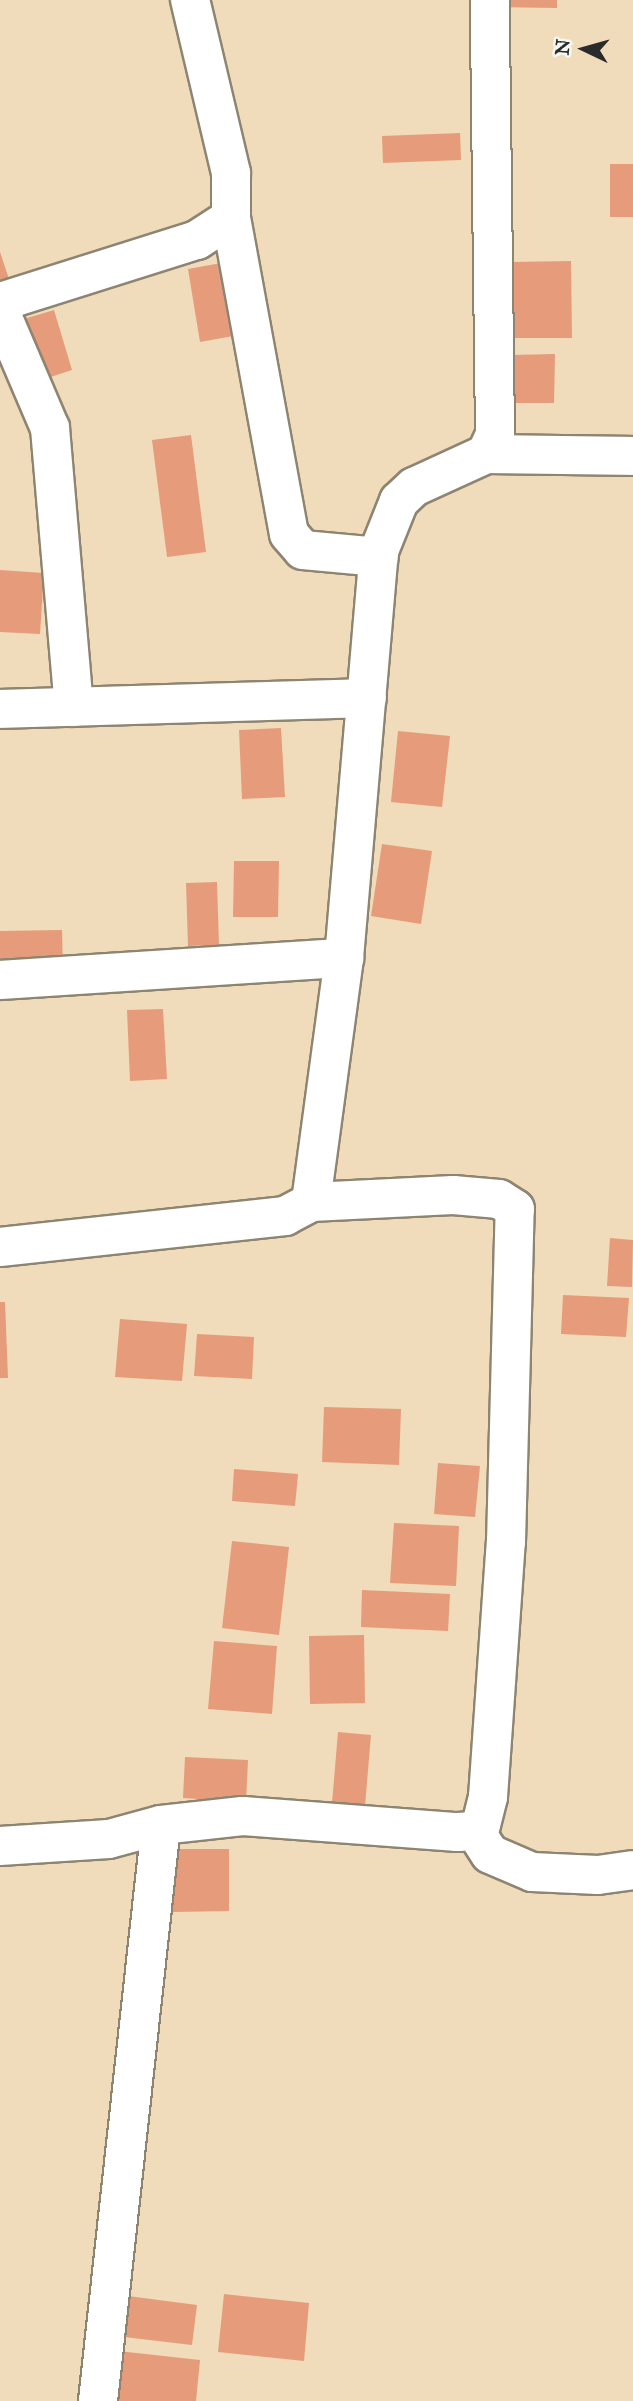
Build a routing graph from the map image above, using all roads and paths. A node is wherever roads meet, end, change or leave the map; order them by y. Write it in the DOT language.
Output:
graph roads {
  1 [pos="190,0"];
  2 [pos="490,0"];
  3 [pos="231,218"];
  4 [pos="0,302"];
  5 [pos="0,311"];
  6 [pos="486,454"];
  7 [pos="633,456"];
  8 [pos="379,557"];
  9 [pos="367,698"];
  10 [pos="74,707"];
  11 [pos="0,709"];
  12 [pos="344,958"];
  13 [pos="0,980"];
  14 [pos="311,1202"];
  15 [pos="0,1247"];
  16 [pos="161,1825"];
  17 [pos="475,1831"];
  18 [pos="0,1846"];
  19 [pos="633,1870"];
  20 [pos="98,2401"];
  1 -- 3 [label="street"];
  2 -- 6 [label="street"];
  3 -- 4 [label="street"];
  3 -- 8 [label="street"];
  5 -- 10 [label="street"];
  6 -- 7 [label="street"];
  6 -- 8 [label="street"];
  8 -- 9 [label="street"];
  9 -- 10 [label="street"];
  9 -- 12 [label="street"];
  10 -- 11 [label="street"];
  12 -- 13 [label="street"];
  12 -- 14 [label="street"];
  14 -- 15 [label="street"];
  14 -- 17 [label="street"];
  16 -- 17 [label="street"];
  16 -- 18 [label="street"];
  16 -- 20 [label="street"];
  17 -- 19 [label="street"];
}
